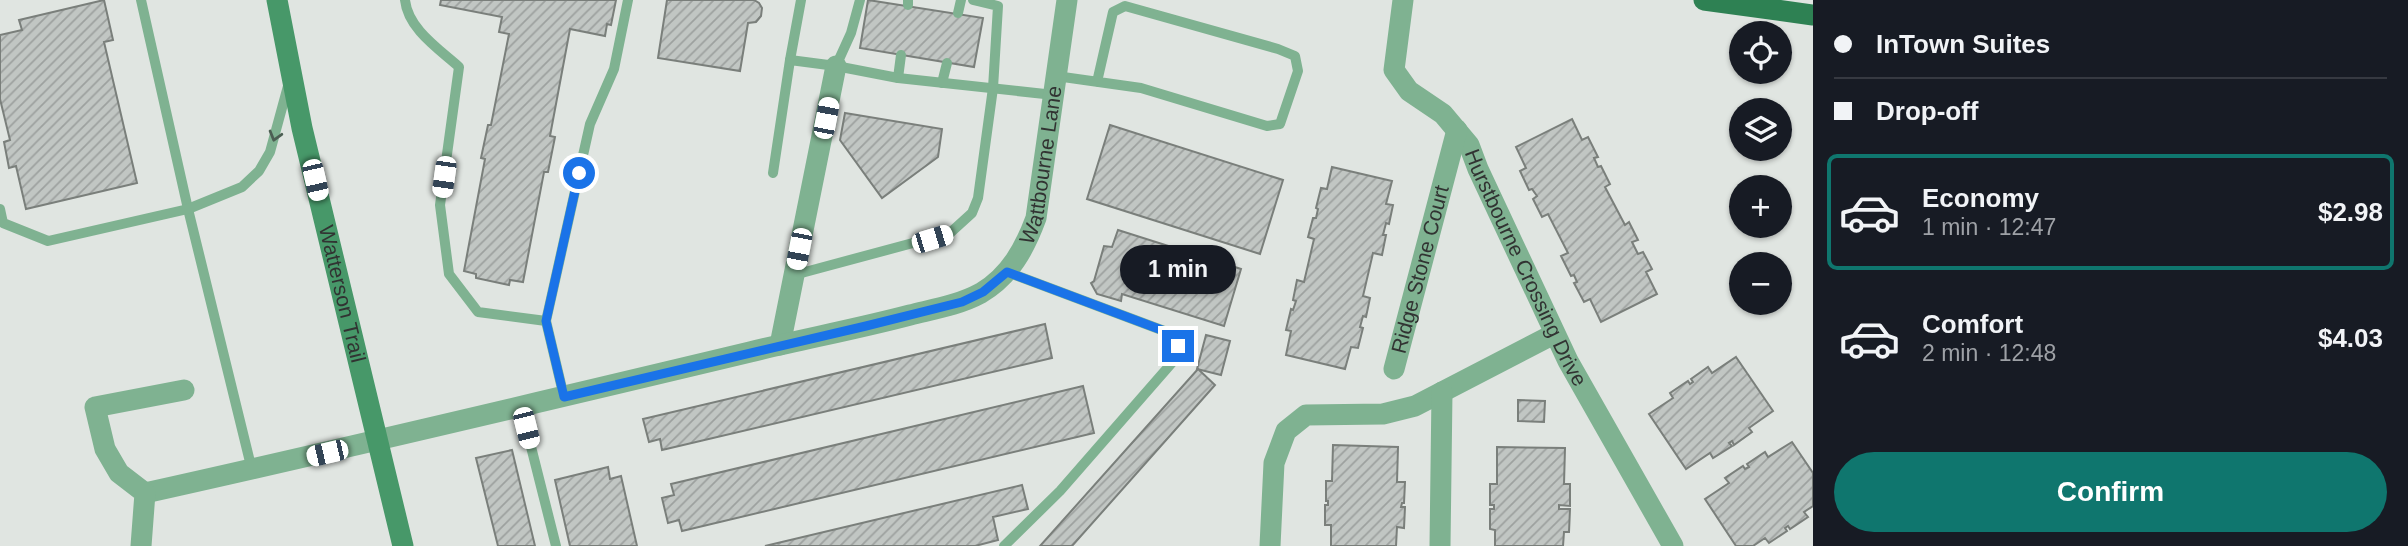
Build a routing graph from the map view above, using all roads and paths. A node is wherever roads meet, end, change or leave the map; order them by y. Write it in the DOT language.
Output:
graph roads {
  1 [pos="141,0"];
  2 [pos="277,0"];
  3 [pos="405,0"];
  4 [pos="628,0"];
  5 [pos="801,0"];
  6 [pos="860,0"];
  7 [pos="961,0"];
  8 [pos="973,0"];
  9 [pos="1067,0"];
  10 [pos="1403,0"];
  11 [pos="1704,0"];
  12 [pos="958,13"];
  13 [pos="1813,15"];
  14 [pos="901,55"];
  15 [pos="790,60"];
  16 [pos="947,63"];
  17 [pos="836,66"];
  18 [pos="292,70"];
  19 [pos="898,78"];
  20 [pos="1097,82"];
  21 [pos="942,83"];
  22 [pos="1055,85"];
  23 [pos="993,88"];
  24 [pos="1457,130"];
  25 [pos="773,173"];
  26 [pos="0,209"];
  27 [pos="188,209"];
  28 [pos="1007,272"];
  29 [pos="794,275"];
  30 [pos="546,321"];
  31 [pos="1554,334"];
  32 [pos="780,345"];
  33 [pos="1394,369"];
  34 [pos="184,390"];
  35 [pos="1442,392"];
  36 [pos="564,397"];
  37 [pos="521,407"];
  38 [pos="378,441"];
  39 [pos="252,470"];
  40 [pos="145,493"];
  41 [pos="141,546"];
  42 [pos="403,546"];
  43 [pos="556,546"];
  44 [pos="1004,546"];
  45 [pos="1269,546"];
  46 [pos="1440,546"];
  47 [pos="1673,546"];
  1 -- 27 [label="lane"];
  2 -- 18 [label="main road, Watterson Trail"];
  3 -- 30 [label="lane"];
  4 -- 30 [label="lane"];
  5 -- 15 [label="lane"];
  6 -- 17 [label="lane"];
  7 -- 12 [label="lane"];
  8 -- 23 [label="lane"];
  9 -- 22 [label="street, Wattbourne Lane"];
  10 -- 24 [label="street, Hurstbourne Crossing Drive"];
  11 -- 13 [label="main road"];
  14 -- 19 [label="lane"];
  15 -- 17 [label="lane"];
  15 -- 25 [label="lane"];
  16 -- 21 [label="lane"];
  17 -- 19 [label="lane"];
  17 -- 29 [label="street"];
  18 -- 27 [label="lane, one-way"];
  18 -- 38 [label="main road, Watterson Trail"];
  19 -- 21 [label="lane"];
  20 -- 20 [label="lane"];
  20 -- 22 [label="lane"];
  21 -- 23 [label="lane"];
  22 -- 23 [label="lane"];
  22 -- 28 [label="street, Wattbourne Lane"];
  23 -- 29 [label="lane"];
  24 -- 31 [label="street, Hurstbourne Crossing Drive"];
  24 -- 33 [label="street, Ridge Stone Court"];
  26 -- 27 [label="lane"];
  27 -- 39 [label="lane"];
  28 -- 32 [label="street, Wattbourne Lane"];
  28 -- 44 [label="lane"];
  29 -- 32 [label="street"];
  30 -- 36 [label="lane"];
  31 -- 35 [label="street"];
  31 -- 47 [label="street, Hurstbourne Crossing Drive"];
  32 -- 36 [label="street, Wattbourne Lane"];
  34 -- 40 [label="street"];
  35 -- 45 [label="street"];
  35 -- 46 [label="street"];
  36 -- 37 [label="street, Wattbourne Lane"];
  37 -- 38 [label="street, Wattbourne Lane"];
  37 -- 43 [label="lane"];
  38 -- 39 [label="street, Wattbourne Lane"];
  38 -- 42 [label="main road, Watterson Trail"];
  39 -- 40 [label="street, Wattbourne Lane"];
  40 -- 41 [label="street"];
}
